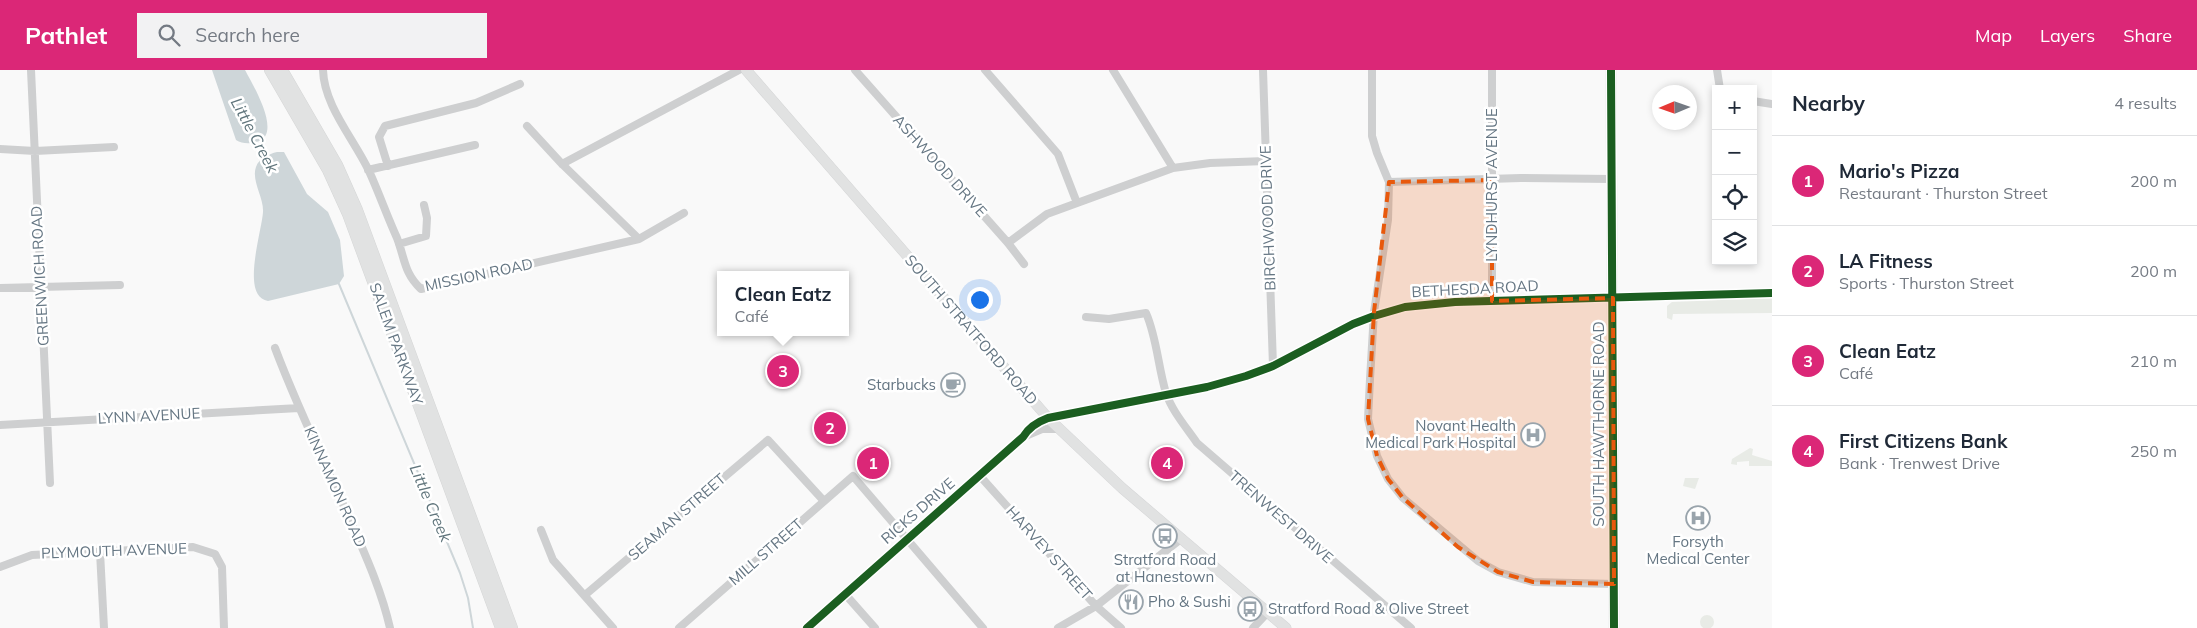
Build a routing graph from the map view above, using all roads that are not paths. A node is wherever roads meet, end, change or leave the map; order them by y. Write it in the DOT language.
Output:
graph roads {
  1 [pos="31,70"];
  2 [pos="270,70"];
  3 [pos="282,70"];
  4 [pos="323,70"];
  5 [pos="739,70"];
  6 [pos="746,70"];
  7 [pos="855,70"];
  8 [pos="985,70"];
  9 [pos="1113,70"];
  10 [pos="1263,70"];
  11 [pos="1372,70"];
  12 [pos="1492,70"];
  13 [pos="1611,70"];
  14 [pos="1717,70"];
  15 [pos="520,84"];
  16 [pos="1719,85"];
  17 [pos="1757,102"];
  18 [pos="1772,104"];
  19 [pos="527,126"];
  20 [pos="475,145"];
  21 [pos="114,147"];
  22 [pos="0,149"];
  23 [pos="35,151"];
  24 [pos="1266,161"];
  25 [pos="562,164"];
  26 [pos="388,166"];
  27 [pos="1173,168"];
  28 [pos="368,170"];
  29 [pos="1492,180"];
  30 [pos="1611,180"];
  31 [pos="1389,182"];
  32 [pos="1077,203"];
  33 [pos="424,205"];
  34 [pos="684,213"];
  35 [pos="639,238"];
  36 [pos="1008,243"];
  37 [pos="399,244"];
  38 [pos="1024,264"];
  39 [pos="120,285"];
  40 [pos="40,286"];
  41 [pos="0,288"];
  42 [pos="1772,293"];
  43 [pos="1612,298"];
  44 [pos="1492,301"];
  45 [pos="1374,316"];
  46 [pos="1086,317"];
  47 [pos="275,348"];
  48 [pos="1273,366"];
  49 [pos="1166,394"];
  50 [pos="299,408"];
  51 [pos="1048,418"];
  52 [pos="47,422"];
  53 [pos="0,425"];
  54 [pos="1060,429"];
  55 [pos="1023,437"];
  56 [pos="980,476"];
  57 [pos="50,483"];
  58 [pos="823,500"];
  59 [pos="541,530"];
  60 [pos="1182,538"];
  61 [pos="907,540"];
  62 [pos="100,552"];
  63 [pos="0,567"];
  64 [pos="1614,584"];
  65 [pos="845,594"];
  66 [pos="586,595"];
  67 [pos="1096,606"];
  68 [pos="1269,612"];
  69 [pos="104,628"];
  70 [pos="224,628"];
  71 [pos="390,628"];
  72 [pos="501,628"];
  73 [pos="512,628"];
  74 [pos="613,628"];
  75 [pos="679,628"];
  76 [pos="806,628"];
  77 [pos="875,628"];
  78 [pos="983,628"];
  79 [pos="1058,628"];
  80 [pos="1121,628"];
  81 [pos="1253,628"];
  82 [pos="1286,628"];
  83 [pos="1411,628"];
  84 [pos="1614,628"];
  1 -- 23 [label="street, GREENWICH ROAD"];
  2 -- 72 [label="highway, SALEM PARKWAY"];
  3 -- 73 [label="highway, SALEM PARKWAY"];
  4 -- 28 [label="street, MISSION ROAD"];
  5 -- 25 [label="street"];
  6 -- 51 [label="main road, SOUTH STRATFORD ROAD"];
  7 -- 36 [label="street, ASHWOOD DRIVE"];
  8 -- 32 [label="street"];
  9 -- 27 [label="street"];
  10 -- 24 [label="street, BIRCHWOOD DRIVE"];
  11 -- 31 [label="street"];
  12 -- 29 [label="street, LYNDHURST AVENUE"];
  13 -- 30 [label="main road, SOUTH HAWTHORNE ROAD"];
  14 -- 16 [label="street"];
  15 -- 26 [label="street"];
  17 -- 18 [label="street"];
  19 -- 25 [label="street"];
  20 -- 26 [label="street"];
  21 -- 23 [label="street"];
  22 -- 23 [label="street"];
  23 -- 40 [label="street, GREENWICH ROAD"];
  24 -- 27 [label="street"];
  24 -- 48 [label="street, BIRCHWOOD DRIVE"];
  25 -- 35 [label="street"];
  26 -- 28 [label="street"];
  27 -- 32 [label="street"];
  28 -- 37 [label="street, MISSION ROAD"];
  29 -- 30 [label="street"];
  29 -- 31 [label="street"];
  29 -- 44 [label="street, LYNDHURST AVENUE"];
  30 -- 43 [label="main road, SOUTH HAWTHORNE ROAD"];
  31 -- 45 [label="street"];
  32 -- 36 [label="street"];
  33 -- 37 [label="street"];
  34 -- 35 [label="street"];
  35 -- 37 [label="street, MISSION ROAD"];
  36 -- 38 [label="street, ASHWOOD DRIVE"];
  39 -- 40 [label="street"];
  40 -- 41 [label="street"];
  40 -- 52 [label="street, GREENWICH ROAD"];
  42 -- 43 [label="street, BETHESDA ROAD"];
  43 -- 44 [label="street, BETHESDA ROAD"];
  43 -- 64 [label="main road, SOUTH HAWTHORNE ROAD"];
  44 -- 45 [label="street, BETHESDA ROAD"];
  45 -- 48 [label="street, BETHESDA ROAD"];
  45 -- 64 [label="street"];
  46 -- 49 [label="street, TRENWEST DRIVE"];
  47 -- 50 [label="street, KINNAMON ROAD"];
  48 -- 49 [label="street, BETHESDA ROAD"];
  49 -- 51 [label="street, BETHESDA ROAD"];
  49 -- 83 [label="street, TRENWEST DRIVE"];
  50 -- 52 [label="street, LYNN AVENUE"];
  50 -- 71 [label="street, KINNAMON ROAD"];
  51 -- 54 [label="main road, SOUTH STRATFORD ROAD"];
  51 -- 55 [label="street, RICKS DRIVE"];
  52 -- 53 [label="street, LYNN AVENUE"];
  52 -- 57 [label="street, GREENWICH ROAD"];
  54 -- 55 [label="street, RICKS DRIVE"];
  54 -- 60 [label="main road, SOUTH STRATFORD ROAD"];
  55 -- 56 [label="street, RICKS DRIVE"];
  56 -- 61 [label="street, RICKS DRIVE"];
  56 -- 67 [label="street, HARVEY STREET"];
  58 -- 61 [label="street, MILL STREET"];
  58 -- 66 [label="street, SEAMAN STREET"];
  58 -- 75 [label="street, MILL STREET"];
  59 -- 66 [label="street"];
  60 -- 67 [label="street"];
  60 -- 68 [label="main road, SOUTH STRATFORD ROAD"];
  61 -- 65 [label="street, RICKS DRIVE"];
  61 -- 78 [label="street"];
  62 -- 63 [label="street, PLYMOUTH AVENUE"];
  62 -- 69 [label="street"];
  62 -- 70 [label="street, PLYMOUTH AVENUE"];
  64 -- 84 [label="main road, SOUTH HAWTHORNE ROAD"];
  65 -- 76 [label="street, RICKS DRIVE"];
  65 -- 77 [label="street"];
  66 -- 74 [label="street"];
  67 -- 79 [label="street"];
  67 -- 80 [label="street, HARVEY STREET"];
  68 -- 81 [label="street"];
  68 -- 82 [label="main road, SOUTH STRATFORD ROAD"];
}
